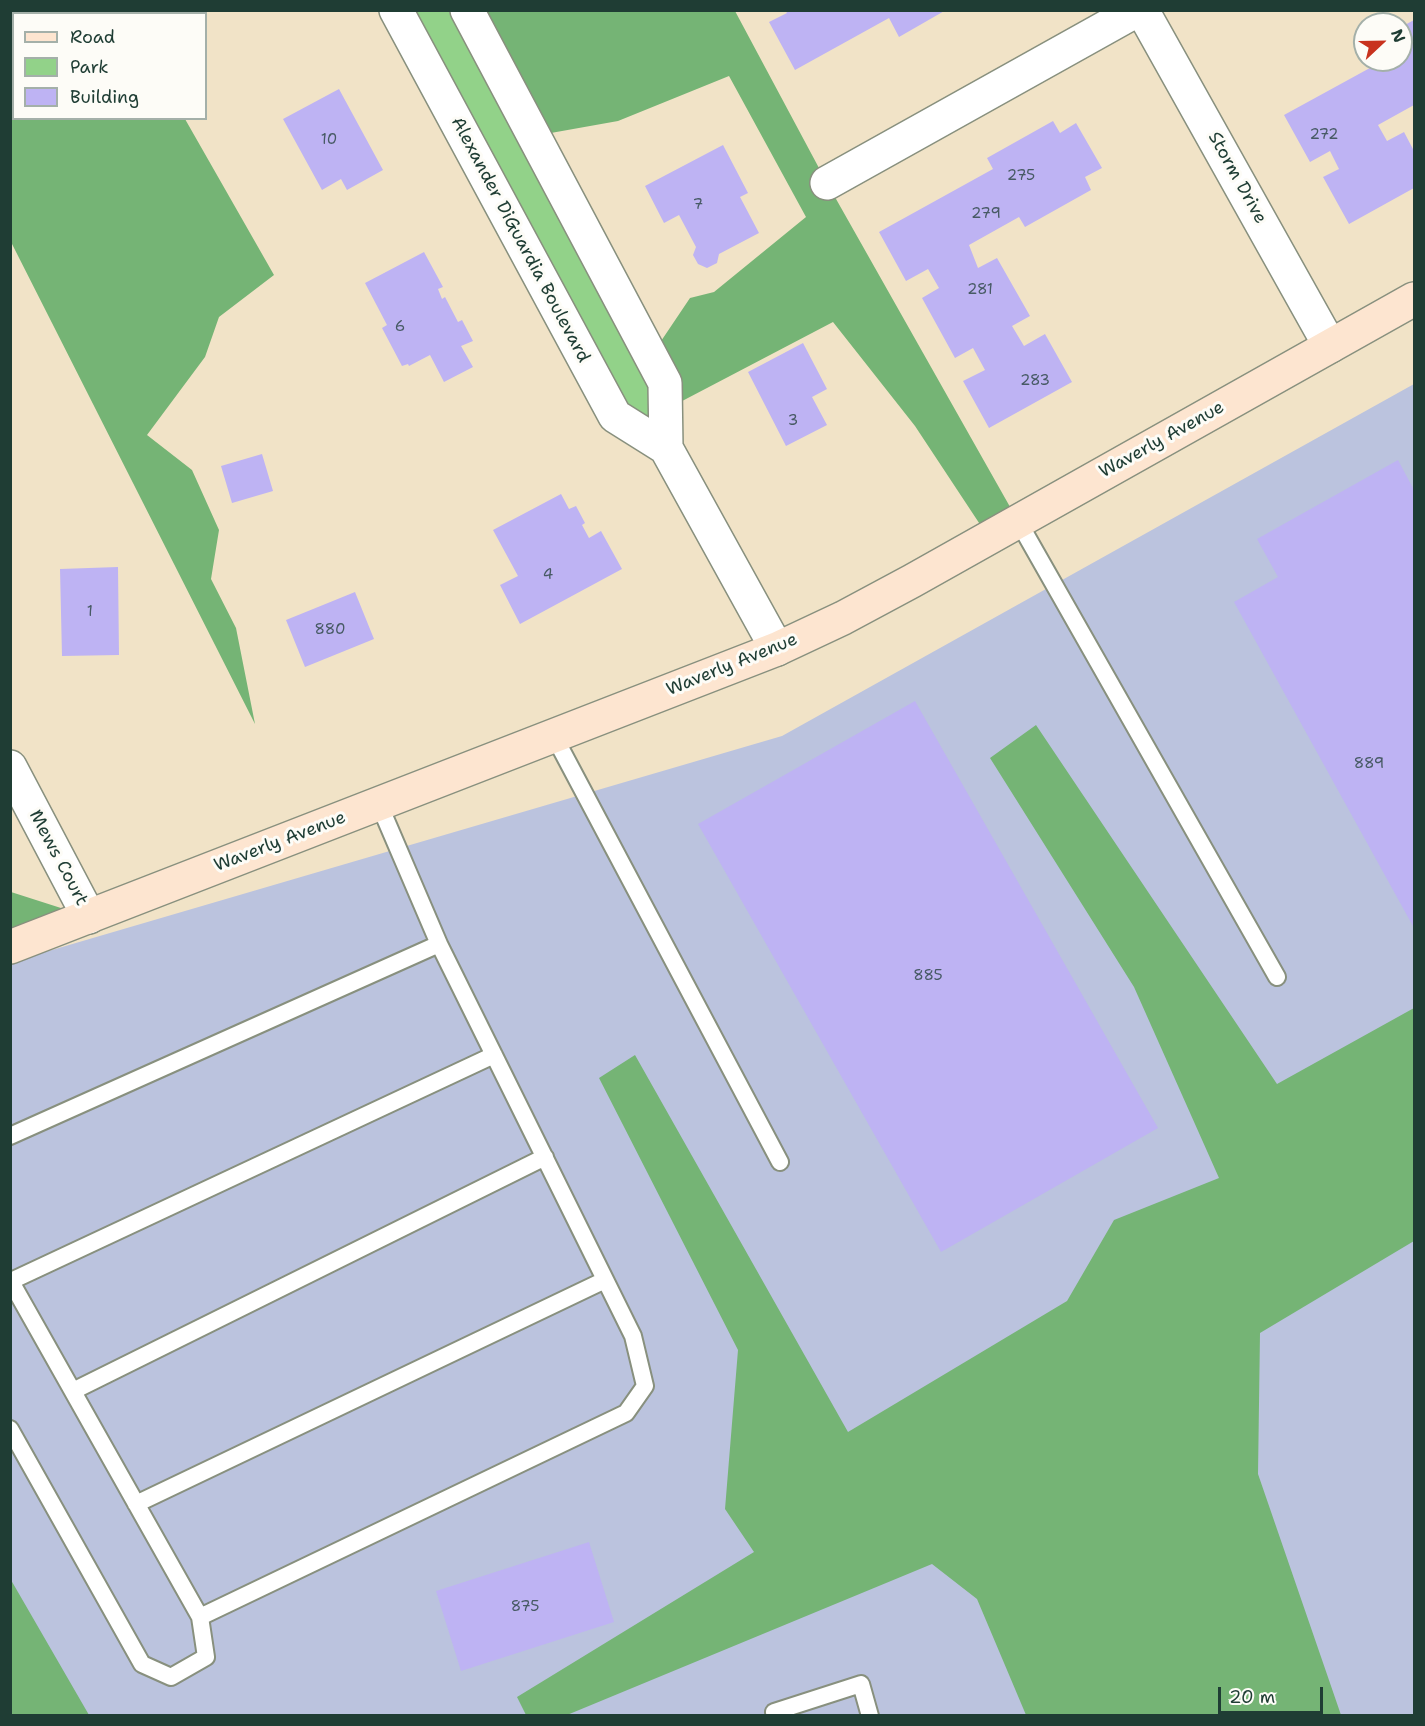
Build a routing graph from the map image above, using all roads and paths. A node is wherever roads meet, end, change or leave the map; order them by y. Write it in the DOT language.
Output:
graph roads {
  1 [pos="396,10"];
  2 [pos="467,10"];
  3 [pos="1137,10"];
  4 [pos="1143,10"];
  5 [pos="827,183"];
  6 [pos="1414,299"];
  7 [pos="1330,346"];
  8 [pos="666,448"];
  9 [pos="1018,521"];
  10 [pos="777,649"];
  11 [pos="554,736"];
  12 [pos="10,767"];
  13 [pos="379,804"];
  14 [pos="89,917"];
  15 [pos="439,944"];
  16 [pos="10,947"];
  17 [pos="1277,977"];
  18 [pos="494,1055"];
  19 [pos="10,1136"];
  20 [pos="545,1157"];
  21 [pos="780,1162"];
  22 [pos="11,1280"];
  23 [pos="605,1280"];
  24 [pos="73,1391"];
  25 [pos="10,1429"];
  26 [pos="136,1504"];
  27 [pos="200,1617"];
  28 [pos="774,1712"];
  29 [pos="870,1716"];
  1 -- 8 [label="street, Alexander DiGuardia Boulevard"];
  2 -- 8 [label="street, Alexander DiGuardia Boulevard"];
  3 -- 5 [label="street"];
  4 -- 7 [label="street, Storm Drive"];
  6 -- 7 [label="street, Waverly Avenue"];
  7 -- 9 [label="street, Waverly Avenue"];
  8 -- 10 [label="street, Alexander DiGuardia Boulevard"];
  9 -- 10 [label="street, Waverly Avenue"];
  9 -- 17 [label="lane"];
  10 -- 11 [label="street, Waverly Avenue"];
  11 -- 13 [label="street, Waverly Avenue"];
  11 -- 21 [label="lane"];
  12 -- 14 [label="street, Mews Court"];
  13 -- 14 [label="street, Waverly Avenue"];
  13 -- 15 [label="lane"];
  14 -- 16 [label="street, Waverly Avenue"];
  15 -- 18 [label="lane"];
  15 -- 19 [label="lane"];
  18 -- 20 [label="lane"];
  18 -- 22 [label="lane"];
  20 -- 23 [label="lane"];
  20 -- 24 [label="lane"];
  22 -- 24 [label="lane"];
  23 -- 26 [label="lane"];
  23 -- 27 [label="lane"];
  24 -- 26 [label="lane"];
  25 -- 27 [label="lane"];
  26 -- 27 [label="lane"];
  28 -- 29 [label="lane"];
}
